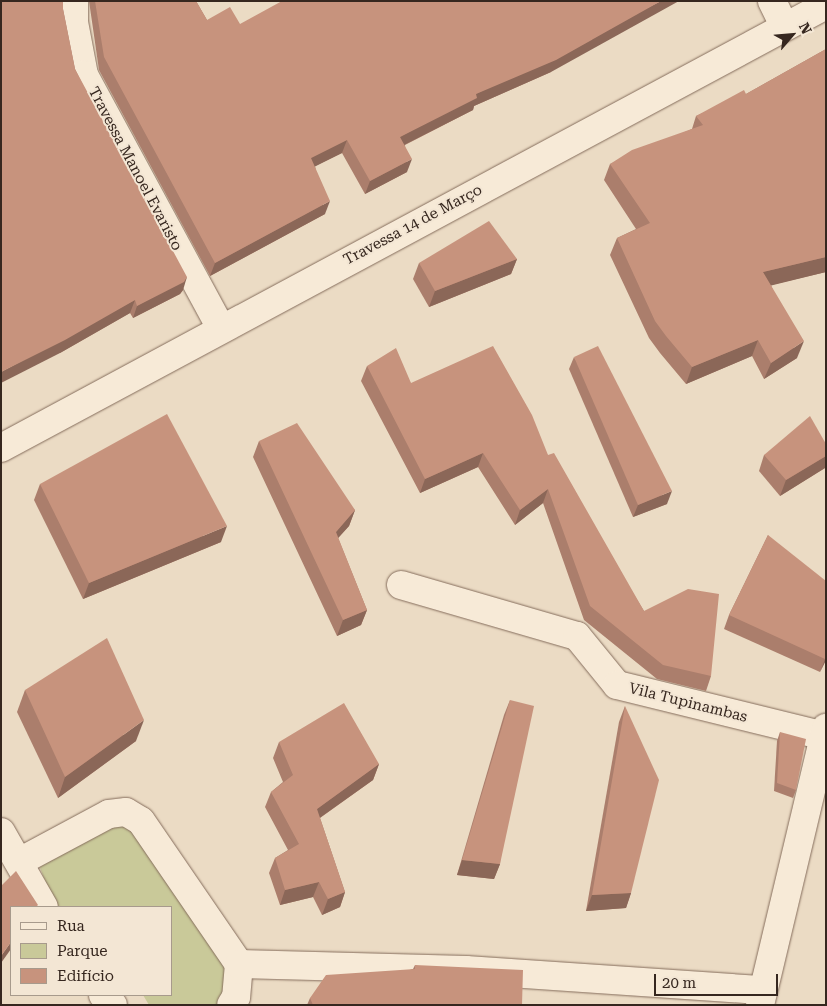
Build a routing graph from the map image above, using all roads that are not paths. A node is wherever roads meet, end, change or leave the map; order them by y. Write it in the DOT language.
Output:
graph roads {
  1 [pos="74,1"];
  2 [pos="772,1"];
  3 [pos="826,6"];
  4 [pos="784,26"];
  5 [pos="221,328"];
  6 [pos="1,448"];
  7 [pos="402,584"];
  8 [pos="825,732"];
  9 [pos="1,832"];
  10 [pos="19,862"];
  11 [pos="43,906"];
  12 [pos="239,964"];
  13 [pos="761,997"];
  14 [pos="231,1005"];
  1 -- 5 [label="street, Travessa Manoel Evaristo"];
  2 -- 4 [label="street"];
  3 -- 4 [label="street, Travessa 14 de Março"];
  4 -- 5 [label="street, Travessa 14 de Março"];
  5 -- 6 [label="street, Travessa 14 de Março"];
  7 -- 8 [label="street, Vila Tupinambas"];
  8 -- 13 [label="street"];
  9 -- 10 [label="street"];
  10 -- 11 [label="street"];
  10 -- 12 [label="street"];
  12 -- 13 [label="street"];
  12 -- 14 [label="street"];
}
